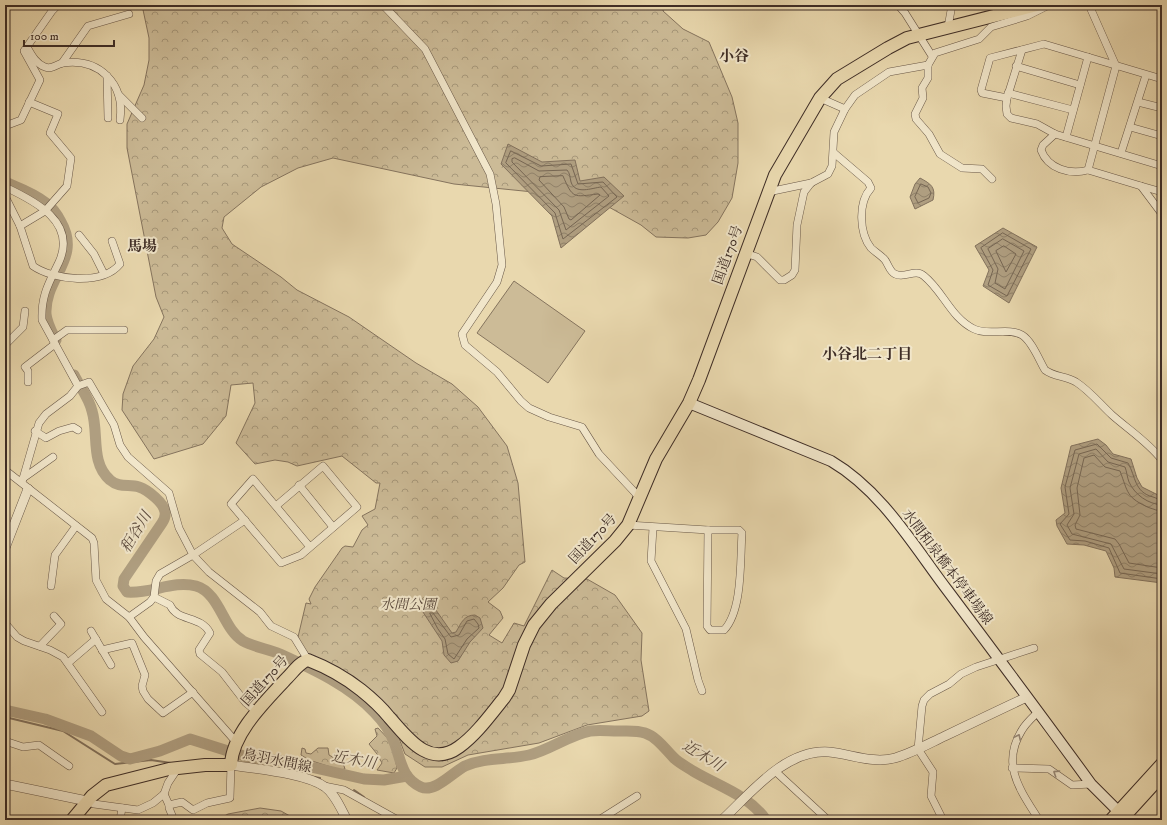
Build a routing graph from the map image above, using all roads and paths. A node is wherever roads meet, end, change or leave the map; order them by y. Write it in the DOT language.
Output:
graph roads {
  1 [pos="58,5"];
  2 [pos="383,5"];
  3 [pos="898,5"];
  4 [pos="952,5"];
  5 [pos="1037,5"];
  6 [pos="1049,5"];
  7 [pos="1089,5"];
  8 [pos="129,14"];
  9 [pos="948,27"];
  10 [pos="917,35"];
  11 [pos="26,47"];
  12 [pos="1022,50"];
  13 [pos="932,56"];
  14 [pos="1088,57"];
  15 [pos="62,63"];
  16 [pos="928,65"];
  17 [pos="1016,66"];
  18 [pos="1116,66"];
  19 [pos="1146,75"];
  20 [pos="107,76"];
  21 [pos="1162,79"];
  22 [pos="1080,85"];
  23 [pos="118,94"];
  24 [pos="1008,96"];
  25 [pos="820,98"];
  26 [pos="30,102"];
  27 [pos="1138,102"];
  28 [pos="1162,108"];
  29 [pos="845,109"];
  30 [pos="1073,110"];
  31 [pos="108,118"];
  32 [pos="142,118"];
  33 [pos="120,120"];
  34 [pos="5,126"];
  35 [pos="1130,127"];
  36 [pos="1055,134"];
  37 [pos="1162,136"];
  38 [pos="1066,137"];
  39 [pos="1094,145"];
  40 [pos="834,153"];
  41 [pos="1121,153"];
  42 [pos="1162,166"];
  43 [pos="1088,170"];
  44 [pos="992,179"];
  45 [pos="811,183"];
  46 [pos="1141,186"];
  47 [pos="5,187"];
  48 [pos="768,192"];
  49 [pos="1162,192"];
  50 [pos="5,196"];
  51 [pos="45,211"];
  52 [pos="1162,214"];
  53 [pos="20,226"];
  54 [pos="79,235"];
  55 [pos="112,241"];
  56 [pos="745,253"];
  57 [pos="53,274"];
  58 [pos="104,274"];
  59 [pos="26,311"];
  60 [pos="124,330"];
  61 [pos="54,342"];
  62 [pos="5,345"];
  63 [pos="28,382"];
  64 [pos="78,386"];
  65 [pos="689,403"];
  66 [pos="78,430"];
  67 [pos="35,431"];
  68 [pos="53,457"];
  69 [pos="1162,460"];
  70 [pos="5,470"];
  71 [pos="24,483"];
  72 [pos="299,485"];
  73 [pos="640,498"];
  74 [pos="276,506"];
  75 [pos="245,520"];
  76 [pos="628,525"];
  77 [pos="76,526"];
  78 [pos="333,527"];
  79 [pos="653,528"];
  80 [pos="708,530"];
  81 [pos="310,547"];
  82 [pos="5,548"];
  83 [pos="193,555"];
  84 [pos="51,586"];
  85 [pos="154,597"];
  86 [pos="54,616"];
  87 [pos="129,617"];
  88 [pos="5,623"];
  89 [pos="91,631"];
  90 [pos="96,639"];
  91 [pos="40,646"];
  92 [pos="1034,648"];
  93 [pos="102,650"];
  94 [pos="998,658"];
  95 [pos="306,660"];
  96 [pos="68,663"];
  97 [pos="111,665"];
  98 [pos="702,691"];
  99 [pos="193,692"];
  100 [pos="1026,697"];
  101 [pos="102,712"];
  102 [pos="256,712"];
  103 [pos="1038,712"];
  104 [pos="5,741"];
  105 [pos="236,745"];
  106 [pos="918,749"];
  107 [pos="231,763"];
  108 [pos="1162,764"];
  109 [pos="69,766"];
  110 [pos="178,768"];
  111 [pos="1012,768"];
  112 [pos="775,771"];
  113 [pos="1162,775"];
  114 [pos="5,784"];
  115 [pos="1091,784"];
  116 [pos="324,786"];
  117 [pos="164,794"];
  118 [pos="636,796"];
  119 [pos="87,801"];
  120 [pos="170,805"];
  121 [pos="122,808"];
  122 [pos="608,815"];
  123 [pos="1120,818"];
  124 [pos="72,820"];
  125 [pos="120,820"];
  126 [pos="174,820"];
  127 [pos="347,820"];
  128 [pos="398,820"];
  129 [pos="599,820"];
  130 [pos="615,820"];
  131 [pos="722,820"];
  132 [pos="828,820"];
  133 [pos="942,820"];
  134 [pos="1039,820"];
  1 -- 11 [label="street"];
  2 -- 73 [label="street"];
  3 -- 10 [label="street"];
  4 -- 9 [label="street"];
  5 -- 9 [label="highway, 国道170号"];
  6 -- 13 [label="street"];
  7 -- 18 [label="street"];
  8 -- 15 [label="street"];
  9 -- 10 [label="highway, 国道170号"];
  10 -- 13 [label="street"];
  10 -- 25 [label="highway, 国道170号"];
  11 -- 15 [label="street"];
  11 -- 26 [label="street"];
  12 -- 14 [label="street"];
  12 -- 17 [label="street"];
  12 -- 24 [label="street"];
  13 -- 16 [label="street"];
  14 -- 18 [label="street"];
  14 -- 22 [label="street"];
  15 -- 20 [label="street"];
  16 -- 29 [label="street"];
  16 -- 44 [label="street"];
  17 -- 22 [label="street"];
  17 -- 24 [label="street"];
  18 -- 19 [label="street"];
  18 -- 39 [label="street"];
  19 -- 21 [label="street"];
  19 -- 27 [label="street"];
  20 -- 23 [label="street"];
  20 -- 31 [label="street"];
  22 -- 30 [label="street"];
  23 -- 32 [label="street"];
  23 -- 33 [label="street"];
  24 -- 30 [label="street"];
  24 -- 36 [label="street"];
  25 -- 29 [label="street"];
  25 -- 48 [label="highway, 国道170号"];
  26 -- 34 [label="street"];
  26 -- 51 [label="street"];
  27 -- 28 [label="street"];
  27 -- 35 [label="street"];
  29 -- 40 [label="street"];
  30 -- 38 [label="street"];
  35 -- 37 [label="street"];
  35 -- 41 [label="street"];
  36 -- 38 [label="street"];
  36 -- 43 [label="street"];
  38 -- 39 [label="street"];
  39 -- 41 [label="street"];
  39 -- 43 [label="street"];
  40 -- 45 [label="street"];
  40 -- 69 [label="street"];
  41 -- 42 [label="street"];
  43 -- 46 [label="street"];
  45 -- 48 [label="street"];
  45 -- 56 [label="street"];
  46 -- 49 [label="street"];
  46 -- 52 [label="street"];
  47 -- 51 [label="street"];
  48 -- 56 [label="highway, 国道170号"];
  50 -- 53 [label="street"];
  51 -- 53 [label="street"];
  51 -- 57 [label="street"];
  53 -- 57 [label="street"];
  54 -- 58 [label="street"];
  55 -- 58 [label="street"];
  56 -- 65 [label="highway, 国道170号"];
  57 -- 58 [label="street"];
  57 -- 61 [label="street"];
  59 -- 62 [label="street"];
  60 -- 61 [label="street"];
  61 -- 63 [label="street"];
  61 -- 64 [label="street"];
  64 -- 67 [label="street"];
  64 -- 83 [label="street"];
  65 -- 73 [label="highway, 国道170号"];
  65 -- 94 [label="main road, 水間和泉橋本停車場線"];
  66 -- 67 [label="street"];
  67 -- 71 [label="street"];
  68 -- 71 [label="street"];
  70 -- 71 [label="street"];
  71 -- 77 [label="street"];
  71 -- 82 [label="street"];
  72 -- 74 [label="street"];
  72 -- 78 [label="street"];
  72 -- 78 [label="street"];
  73 -- 76 [label="highway, 国道170号"];
  74 -- 75 [label="street"];
  74 -- 81 [label="street"];
  75 -- 81 [label="street"];
  75 -- 83 [label="street"];
  76 -- 79 [label="street"];
  76 -- 95 [label="highway, 国道170号"];
  77 -- 84 [label="street"];
  77 -- 87 [label="street"];
  78 -- 81 [label="street"];
  79 -- 80 [label="street"];
  79 -- 98 [label="street"];
  80 -- 80 [label="street"];
  83 -- 85 [label="street"];
  83 -- 95 [label="street"];
  85 -- 87 [label="street"];
  85 -- 102 [label="street"];
  86 -- 91 [label="street"];
  87 -- 99 [label="street"];
  88 -- 91 [label="street"];
  89 -- 90 [label="street"];
  90 -- 93 [label="street"];
  90 -- 96 [label="street"];
  91 -- 96 [label="street"];
  92 -- 94 [label="street"];
  93 -- 97 [label="street"];
  93 -- 99 [label="street"];
  94 -- 100 [label="main road, 水間和泉橋本停車場線"];
  94 -- 106 [label="street"];
  95 -- 102 [label="highway, 国道170号"];
  96 -- 101 [label="street"];
  99 -- 105 [label="street"];
  100 -- 103 [label="main road, 水間和泉橋本停車場線"];
  100 -- 106 [label="street"];
  102 -- 105 [label="highway, 国道170号"];
  111 -- 103 [label="street, one-way"];
  103 -- 115 [label="main road, 水間和泉橋本停車場線"];
  104 -- 109 [label="street"];
  105 -- 107 [label="highway, 国道170号"];
  106 -- 112 [label="street"];
  106 -- 133 [label="street"];
  107 -- 110 [label="highway"];
  107 -- 116 [label="street, 鳥羽水間線"];
  107 -- 120 [label="street"];
  108 -- 123 [label="highway"];
  110 -- 117 [label="street"];
  110 -- 119 [label="highway"];
  115 -- 111 [label="street, one-way"];
  111 -- 134 [label="street"];
  112 -- 131 [label="street"];
  112 -- 132 [label="street"];
  113 -- 123 [label="highway"];
  114 -- 119 [label="street"];
  115 -- 123 [label="main road, 水間和泉橋本停車場線"];
  116 -- 127 [label="street, 鳥羽水間線"];
  116 -- 128 [label="street"];
  117 -- 120 [label="street"];
  117 -- 121 [label="street"];
  118 -- 122 [label="street"];
  119 -- 121 [label="street"];
  119 -- 124 [label="highway"];
  120 -- 126 [label="street"];
  121 -- 125 [label="street"];
  122 -- 129 [label="street"];
  122 -- 130 [label="street"];
}
